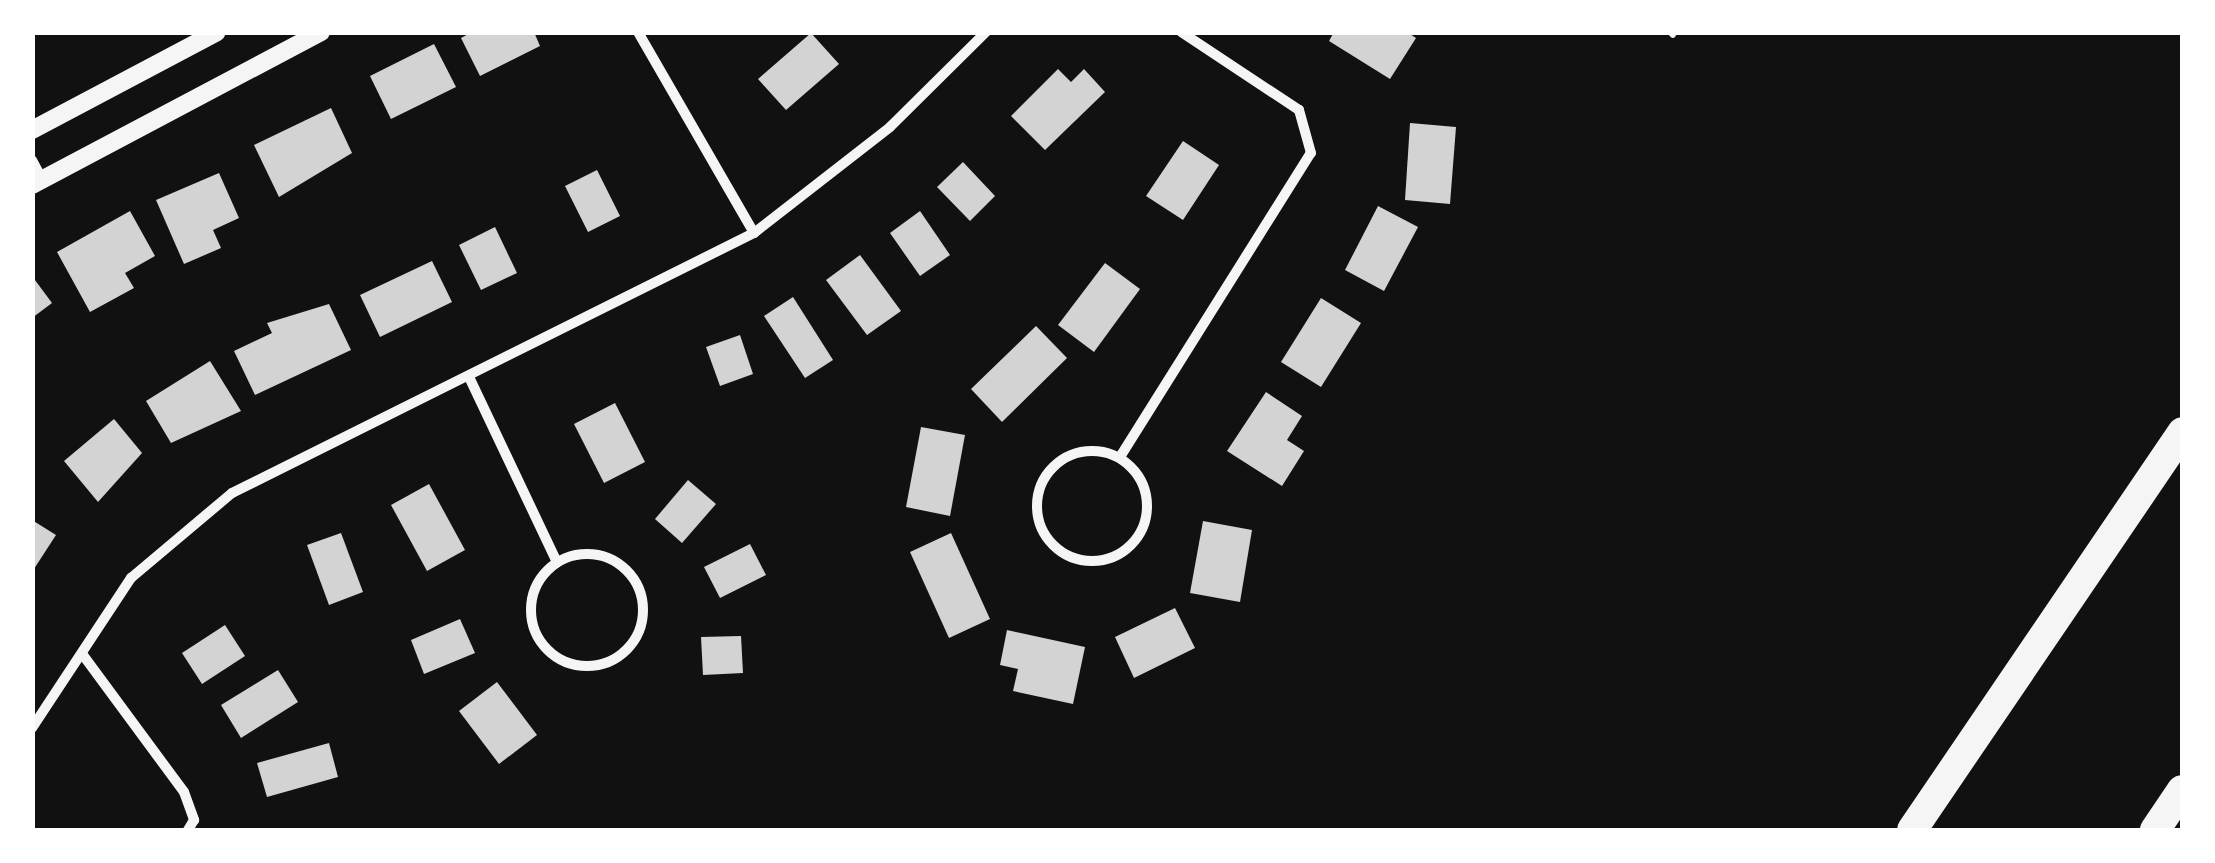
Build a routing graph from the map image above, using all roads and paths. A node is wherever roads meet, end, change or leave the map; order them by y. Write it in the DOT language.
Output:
graph roads {
  1 [pos="217,32"];
  2 [pos="321,32"];
  3 [pos="638,32"];
  4 [pos="986,32"];
  5 [pos="1181,32"];
  6 [pos="32,130"];
  7 [pos="32,160"];
  8 [pos="38,182"];
  9 [pos="754,234"];
  10 [pos="470,379"];
  11 [pos="2182,432"];
  12 [pos="1120,457"];
  13 [pos="557,562"];
  14 [pos="83,655"];
  15 [pos="32,728"];
  16 [pos="2182,790"];
  17 [pos="188,830"];
  18 [pos="1912,830"];
  19 [pos="2155,830"];
  1 -- 6 [label="street"];
  2 -- 8 [label="street"];
  3 -- 9 [label="street"];
  4 -- 9 [label="street"];
  5 -- 12 [label="street"];
  7 -- 8 [label="street"];
  9 -- 10 [label="street"];
  10 -- 13 [label="street"];
  10 -- 14 [label="street"];
  11 -- 18 [label="highway"];
  12 -- 12 [label="street"];
  13 -- 13 [label="street"];
  14 -- 15 [label="street"];
  14 -- 17 [label="street"];
  16 -- 19 [label="highway"];
}
